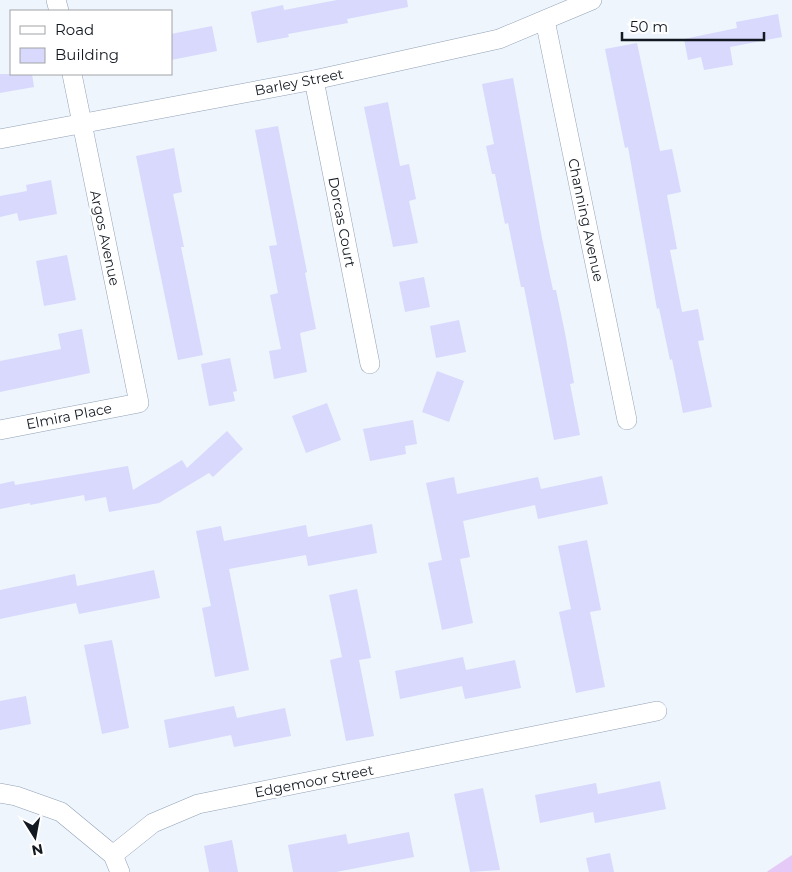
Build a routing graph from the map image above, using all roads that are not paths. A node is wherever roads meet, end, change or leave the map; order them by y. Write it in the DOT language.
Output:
graph roads {
  1 [pos="592,0"];
  2 [pos="545,20"];
  3 [pos="72,75"];
  4 [pos="314,80"];
  5 [pos="82,123"];
  6 [pos="0,140"];
  7 [pos="370,364"];
  8 [pos="139,403"];
  9 [pos="627,420"];
  10 [pos="0,430"];
  11 [pos="657,711"];
  12 [pos="0,793"];
  13 [pos="112,854"];
  14 [pos="120,872"];
  1 -- 2 [label="street, Barley Street"];
  2 -- 4 [label="street, Barley Street"];
  2 -- 9 [label="street, Channing Avenue"];
  3 -- 5 [label="street, Argos Avenue"];
  4 -- 5 [label="street, Barley Street"];
  4 -- 7 [label="street, Dorcas Court"];
  5 -- 6 [label="street, Barley Street"];
  5 -- 8 [label="street, Argos Avenue"];
  8 -- 10 [label="street, Elmira Place"];
  11 -- 13 [label="street, Edgemoor Street"];
  12 -- 13 [label="street"];
  13 -- 14 [label="street"];
}
